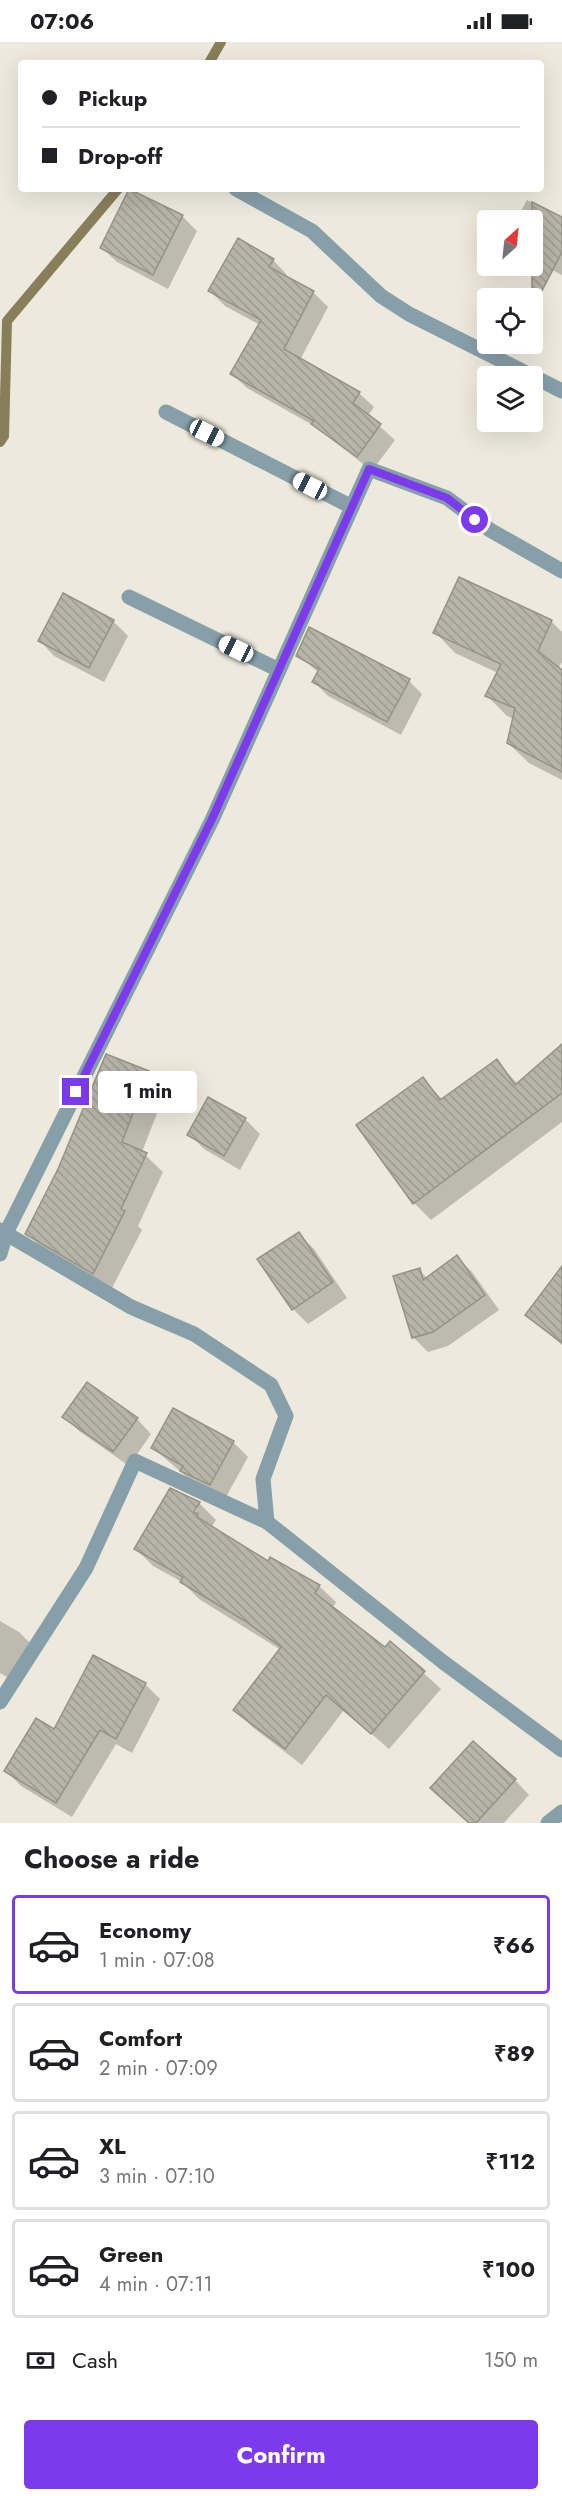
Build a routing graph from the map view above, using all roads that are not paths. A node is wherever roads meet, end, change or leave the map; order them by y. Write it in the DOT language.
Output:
graph roads {
  1 [pos="241,192"];
  2 [pos="562,391"];
  3 [pos="166,412"];
  4 [pos="352,507"];
  5 [pos="562,571"];
  6 [pos="129,597"];
  7 [pos="279,670"];
  8 [pos="3,1232"];
  9 [pos="0,1254"];
  10 [pos="267,1522"];
  11 [pos="0,1702"];
  12 [pos="562,1750"];
  13 [pos="562,1812"];
  14 [pos="548,1823"];
  1 -- 2 [label="street"];
  3 -- 4 [label="street"];
  4 -- 5 [label="street"];
  4 -- 7 [label="street"];
  6 -- 7 [label="street"];
  7 -- 8 [label="street"];
  8 -- 9 [label="street"];
  8 -- 10 [label="street"];
  10 -- 11 [label="street"];
  10 -- 12 [label="street"];
  13 -- 14 [label="street"];
}
